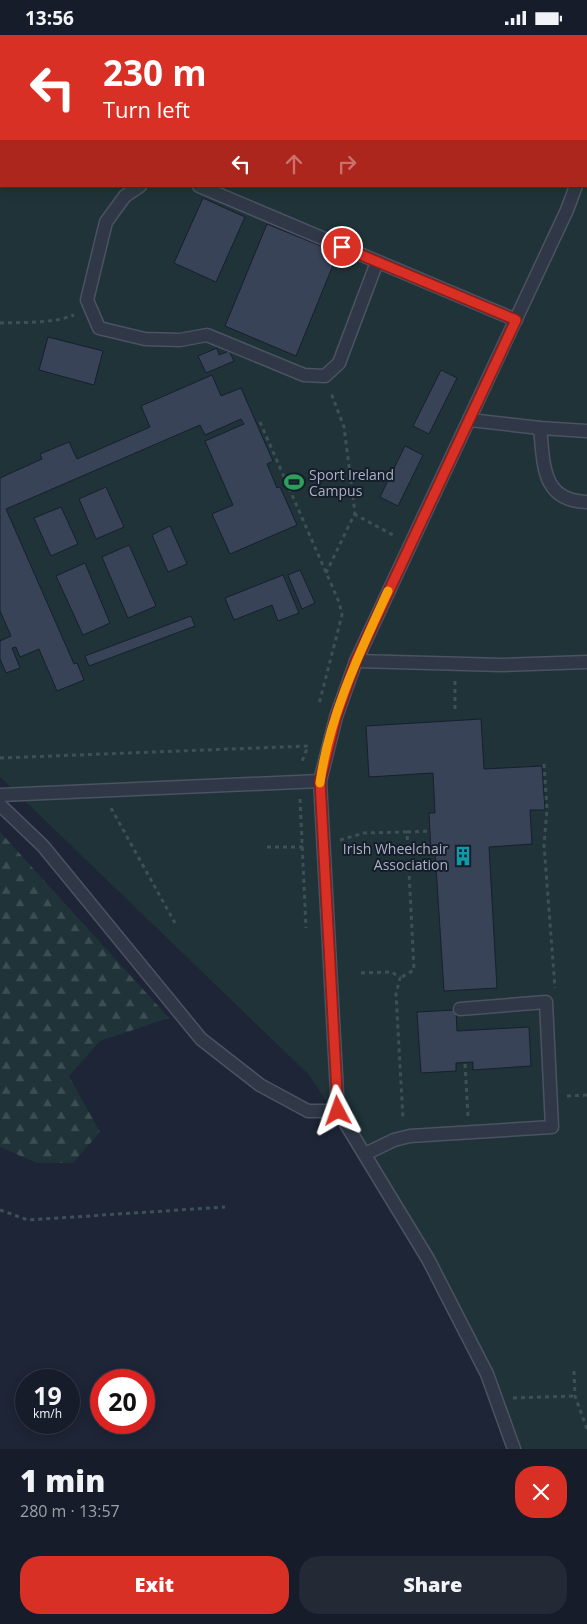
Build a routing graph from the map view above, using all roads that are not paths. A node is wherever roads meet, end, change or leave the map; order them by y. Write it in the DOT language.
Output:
graph roads {
  1 [pos="138,187"];
  2 [pos="201,187"];
  3 [pos="576,187"];
  4 [pos="377,261"];
  5 [pos="516,320"];
  6 [pos="470,420"];
  7 [pos="540,429"];
  8 [pos="587,431"];
  9 [pos="587,503"];
  10 [pos="356,661"];
  11 [pos="587,662"];
  12 [pos="320,781"];
  13 [pos="0,795"];
  14 [pos="0,805"];
  15 [pos="460,1009"];
  16 [pos="338,1111"];
  17 [pos="365,1154"];
  18 [pos="514,1449"];
  1 -- 4 [label="lane"];
  2 -- 4 [label="lane"];
  3 -- 5 [label="lane"];
  4 -- 5 [label="lane"];
  5 -- 6 [label="lane"];
  6 -- 7 [label="lane"];
  6 -- 10 [label="lane"];
  7 -- 8 [label="lane"];
  7 -- 9 [label="lane"];
  10 -- 11 [label="lane"];
  10 -- 12 [label="lane"];
  12 -- 13 [label="lane"];
  12 -- 16 [label="lane"];
  14 -- 16 [label="lane"];
  15 -- 17 [label="lane"];
  16 -- 17 [label="lane"];
  17 -- 18 [label="lane"];
}
